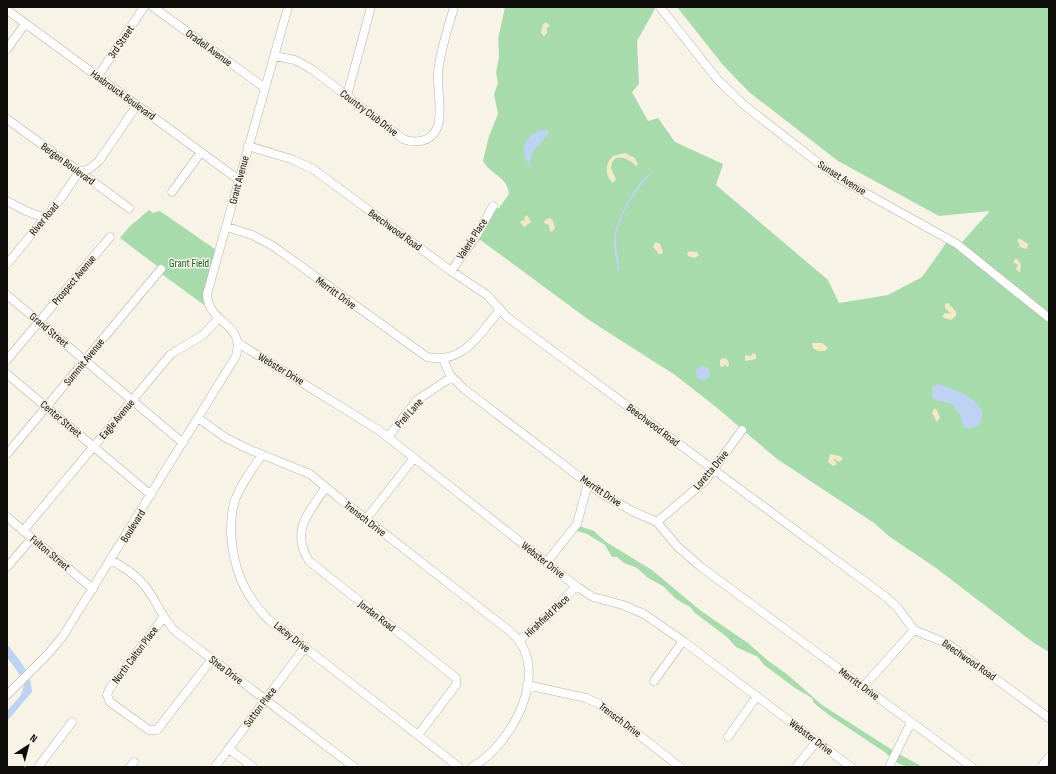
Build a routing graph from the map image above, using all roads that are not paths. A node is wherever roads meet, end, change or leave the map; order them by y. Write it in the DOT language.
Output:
graph roads {
  1 [pos="144,7"];
  2 [pos="153,7"];
  3 [pos="288,7"];
  4 [pos="371,7"];
  5 [pos="454,7"];
  6 [pos="660,7"];
  7 [pos="7,10"];
  8 [pos="26,24"];
  9 [pos="7,48"];
  10 [pos="275,56"];
  11 [pos="98,76"];
  12 [pos="265,88"];
  13 [pos="347,96"];
  14 [pos="137,105"];
  15 [pos="7,119"];
  16 [pos="248,146"];
  17 [pos="201,152"];
  18 [pos="79,172"];
  19 [pos="239,180"];
  20 [pos="172,192"];
  21 [pos="7,201"];
  22 [pos="493,206"];
  23 [pos="129,208"];
  24 [pos="45,218"];
  25 [pos="227,227"];
  26 [pos="110,237"];
  27 [pos="7,264"];
  28 [pos="161,269"];
  29 [pos="451,271"];
  30 [pos="7,295"];
  31 [pos="500,310"];
  32 [pos="219,318"];
  33 [pos="1049,318"];
  34 [pos="39,322"];
  35 [pos="238,343"];
  36 [pos="443,359"];
  37 [pos="7,360"];
  38 [pos="86,361"];
  39 [pos="7,374"];
  40 [pos="452,377"];
  41 [pos="133,400"];
  42 [pos="47,407"];
  43 [pos="198,418"];
  44 [pos="742,430"];
  45 [pos="388,437"];
  46 [pos="184,442"];
  47 [pos="94,446"];
  48 [pos="7,454"];
  49 [pos="262,455"];
  50 [pos="414,458"];
  51 [pos="713,470"];
  52 [pos="588,483"];
  53 [pos="326,486"];
  54 [pos="152,495"];
  55 [pos="7,517"];
  56 [pos="366,519"];
  57 [pos="657,522"];
  58 [pos="23,531"];
  59 [pos="32,538"];
  60 [pos="111,560"];
  61 [pos="546,563"];
  62 [pos="7,567"];
  63 [pos="576,586"];
  64 [pos="93,589"];
  65 [pos="163,618"];
  66 [pos="914,630"];
  67 [pos="519,641"];
  68 [pos="683,641"];
  69 [pos="305,647"];
  70 [pos="212,659"];
  71 [pos="654,681"];
  72 [pos="527,685"];
  73 [pos="863,687"];
  74 [pos="7,695"];
  75 [pos="757,696"];
  76 [pos="266,700"];
  77 [pos="1049,718"];
  78 [pos="72,722"];
  79 [pos="911,722"];
  80 [pos="418,735"];
  81 [pos="728,737"];
  82 [pos="817,741"];
  83 [pos="229,749"];
  84 [pos="1049,757"];
  85 [pos="484,764"];
  86 [pos="38,767"];
  87 [pos="215,767"];
  88 [pos="253,767"];
  89 [pos="354,767"];
  90 [pos="459,767"];
  91 [pos="472,767"];
  92 [pos="680,767"];
  93 [pos="796,767"];
  94 [pos="851,767"];
  95 [pos="889,767"];
  96 [pos="972,767"];
  97 [pos="1041,767"];
  1 -- 11 [label="street, 3rd Street"];
  2 -- 12 [label="street, Oradell Avenue"];
  3 -- 10 [label="street, Grant Avenue"];
  4 -- 13 [label="street"];
  5 -- 13 [label="street, Country Club Drive"];
  6 -- 33 [label="street, Sunset Avenue"];
  7 -- 8 [label="street, Hasbrouck Boulevard"];
  8 -- 9 [label="street"];
  8 -- 11 [label="street, Hasbrouck Boulevard"];
  10 -- 12 [label="street, Grant Avenue"];
  10 -- 13 [label="street, Country Club Drive"];
  11 -- 14 [label="street, Hasbrouck Boulevard"];
  12 -- 16 [label="street, Grant Avenue"];
  14 -- 17 [label="street, Hasbrouck Boulevard"];
  14 -- 18 [label="street"];
  15 -- 18 [label="street, Bergen Boulevard"];
  16 -- 19 [label="street, Grant Avenue"];
  16 -- 29 [label="street, Beechwood Road"];
  17 -- 19 [label="street, Hasbrouck Boulevard"];
  17 -- 20 [label="street"];
  18 -- 23 [label="street, Bergen Boulevard"];
  18 -- 24 [label="street, River Road"];
  19 -- 25 [label="street, Grant Avenue"];
  21 -- 24 [label="street"];
  22 -- 29 [label="street, Valerie Place"];
  24 -- 27 [label="street, River Road"];
  25 -- 32 [label="street, Grant Avenue"];
  25 -- 36 [label="street, Merritt Drive"];
  26 -- 34 [label="street, Prospect Avenue"];
  28 -- 38 [label="street, Summit Avenue"];
  29 -- 31 [label="street, Beechwood Road"];
  30 -- 34 [label="street, Grand Street"];
  31 -- 36 [label="street"];
  31 -- 51 [label="street, Beechwood Road"];
  32 -- 35 [label="street, Grant Avenue"];
  32 -- 41 [label="street, Eagle Avenue"];
  34 -- 37 [label="street, Prospect Avenue"];
  34 -- 38 [label="street, Grand Street"];
  35 -- 43 [label="street, Boulevard"];
  35 -- 45 [label="street, Webster Drive"];
  36 -- 40 [label="street, Merritt Drive"];
  38 -- 41 [label="street, Grand Street"];
  38 -- 42 [label="street, Summit Avenue"];
  39 -- 42 [label="street, Center Street"];
  40 -- 45 [label="street, Prell Lane"];
  40 -- 52 [label="street, Merritt Drive"];
  41 -- 46 [label="street, Grand Street"];
  41 -- 47 [label="street, Eagle Avenue"];
  42 -- 47 [label="street, Center Street"];
  42 -- 48 [label="street, Summit Avenue"];
  43 -- 46 [label="street, Boulevard"];
  43 -- 49 [label="street, Trensch Drive"];
  44 -- 51 [label="street, Loretta Drive"];
  45 -- 50 [label="street, Webster Drive"];
  46 -- 54 [label="street, Boulevard"];
  47 -- 54 [label="street, Center Street"];
  47 -- 58 [label="street, Eagle Avenue"];
  49 -- 53 [label="street, Trensch Drive"];
  49 -- 69 [label="street, Lacey Drive"];
  50 -- 56 [label="street"];
  50 -- 61 [label="street, Webster Drive"];
  51 -- 57 [label="street, Loretta Drive"];
  51 -- 66 [label="street, Beechwood Road"];
  52 -- 57 [label="street, Merritt Drive"];
  52 -- 61 [label="street"];
  53 -- 56 [label="street, Trensch Drive"];
  53 -- 80 [label="street, Jordan Road"];
  54 -- 60 [label="street, Boulevard"];
  55 -- 58 [label="street, Fulton Street"];
  56 -- 67 [label="street, Trensch Drive"];
  57 -- 73 [label="street, Merritt Drive"];
  58 -- 59 [label="street, Fulton Street"];
  59 -- 62 [label="street"];
  59 -- 64 [label="street, Fulton Street"];
  60 -- 64 [label="street, Boulevard"];
  60 -- 65 [label="street, Shea Drive"];
  61 -- 63 [label="street, Webster Drive"];
  63 -- 67 [label="street, Hirshfield Place"];
  63 -- 68 [label="street, Webster Drive"];
  64 -- 74 [label="street, Boulevard"];
  65 -- 70 [label="street, Shea Drive"];
  65 -- 70 [label="street, North Calton Place"];
  66 -- 73 [label="street"];
  66 -- 77 [label="street, Beechwood Road"];
  67 -- 72 [label="street, Hirshfield Place"];
  68 -- 71 [label="street"];
  68 -- 75 [label="street, Webster Drive"];
  69 -- 76 [label="street, Sutton Place"];
  69 -- 80 [label="street, Lacey Drive"];
  70 -- 76 [label="street, Shea Drive"];
  72 -- 85 [label="street, Hirshfield Place"];
  72 -- 92 [label="street, Trensch Drive"];
  73 -- 79 [label="street, Merritt Drive"];
  75 -- 81 [label="street"];
  75 -- 82 [label="street, Webster Drive"];
  76 -- 83 [label="street, Sutton Place"];
  76 -- 89 [label="street, Shea Drive"];
  78 -- 86 [label="street"];
  79 -- 95 [label="street"];
  79 -- 96 [label="street, Merritt Drive"];
  80 -- 90 [label="street, Lacey Drive"];
  82 -- 93 [label="street"];
  82 -- 94 [label="street, Webster Drive"];
  83 -- 87 [label="street, Sutton Place"];
  83 -- 88 [label="street"];
  84 -- 97 [label="street"];
  85 -- 91 [label="street, Hirshfield Place"];
}
